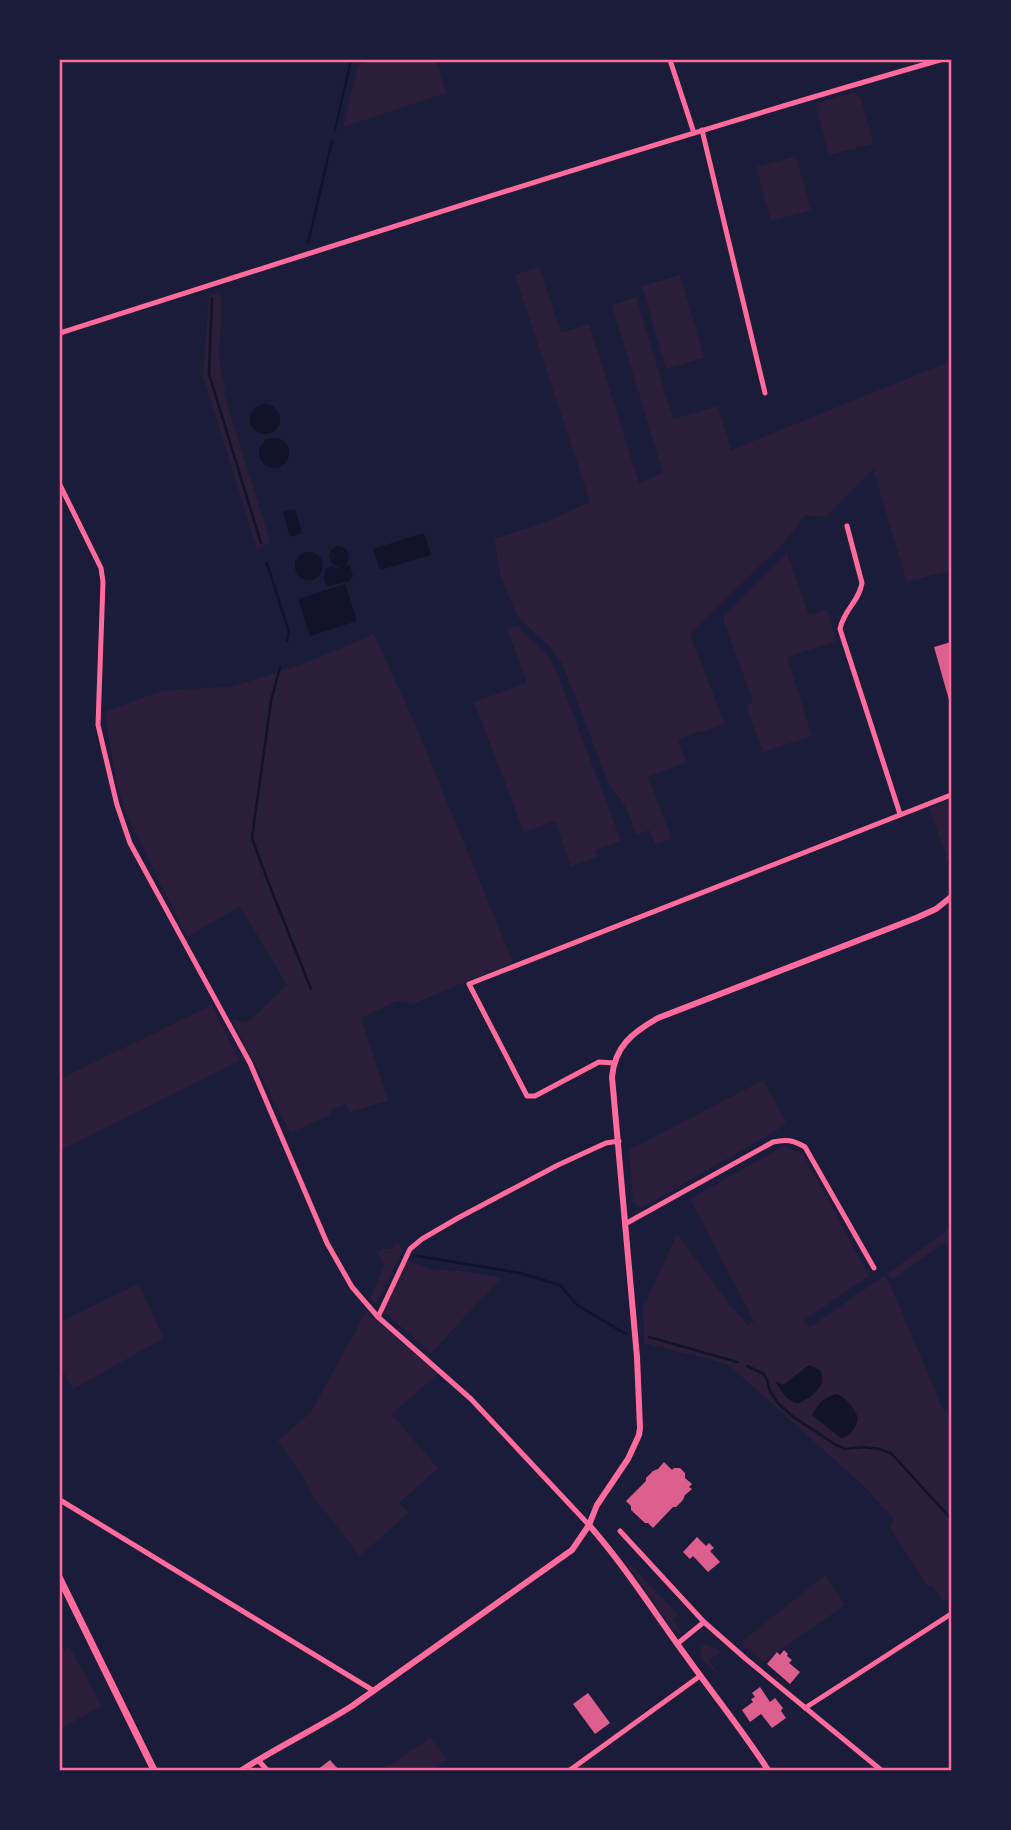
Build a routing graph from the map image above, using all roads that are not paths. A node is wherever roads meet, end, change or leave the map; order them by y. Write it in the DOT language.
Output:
graph roads {
  1 [pos="670,60"];
  2 [pos="940,60"];
  3 [pos="702,131"];
  4 [pos="694,133"];
  5 [pos="60,333"];
  6 [pos="765,393"];
  7 [pos="60,485"];
  8 [pos="847,526"];
  9 [pos="951,795"];
  10 [pos="900,814"];
  11 [pos="951,897"];
  12 [pos="614,1063"];
  13 [pos="619,1141"];
  14 [pos="625,1224"];
  15 [pos="874,1268"];
  16 [pos="378,1317"];
  17 [pos="60,1500"];
  18 [pos="589,1525"];
  19 [pos="620,1531"];
  20 [pos="60,1579"];
  21 [pos="951,1614"];
  22 [pos="705,1622"];
  23 [pos="677,1644"];
  24 [pos="700,1676"];
  25 [pos="374,1691"];
  26 [pos="805,1708"];
  27 [pos="258,1760"];
  28 [pos="154,1770"];
  29 [pos="242,1770"];
  30 [pos="267,1770"];
  31 [pos="570,1770"];
  32 [pos="768,1770"];
  33 [pos="881,1770"];
  1 -- 4 [label="street"];
  2 -- 3 [label="street"];
  3 -- 4 [label="street"];
  3 -- 6 [label="street"];
  4 -- 5 [label="street"];
  7 -- 16 [label="street"];
  8 -- 10 [label="street"];
  9 -- 10 [label="street"];
  10 -- 12 [label="street"];
  11 -- 12 [label="street"];
  12 -- 13 [label="street"];
  13 -- 14 [label="street"];
  13 -- 16 [label="street"];
  14 -- 15 [label="street"];
  14 -- 18 [label="street"];
  16 -- 18 [label="street"];
  17 -- 25 [label="street"];
  18 -- 23 [label="street"];
  18 -- 25 [label="street"];
  19 -- 22 [label="street"];
  20 -- 28 [label="main road"];
  21 -- 26 [label="street"];
  22 -- 23 [label="street"];
  22 -- 26 [label="street"];
  23 -- 24 [label="street"];
  24 -- 31 [label="street"];
  24 -- 32 [label="street"];
  25 -- 27 [label="street"];
  26 -- 33 [label="street"];
  27 -- 29 [label="street"];
  27 -- 30 [label="street"];
}
